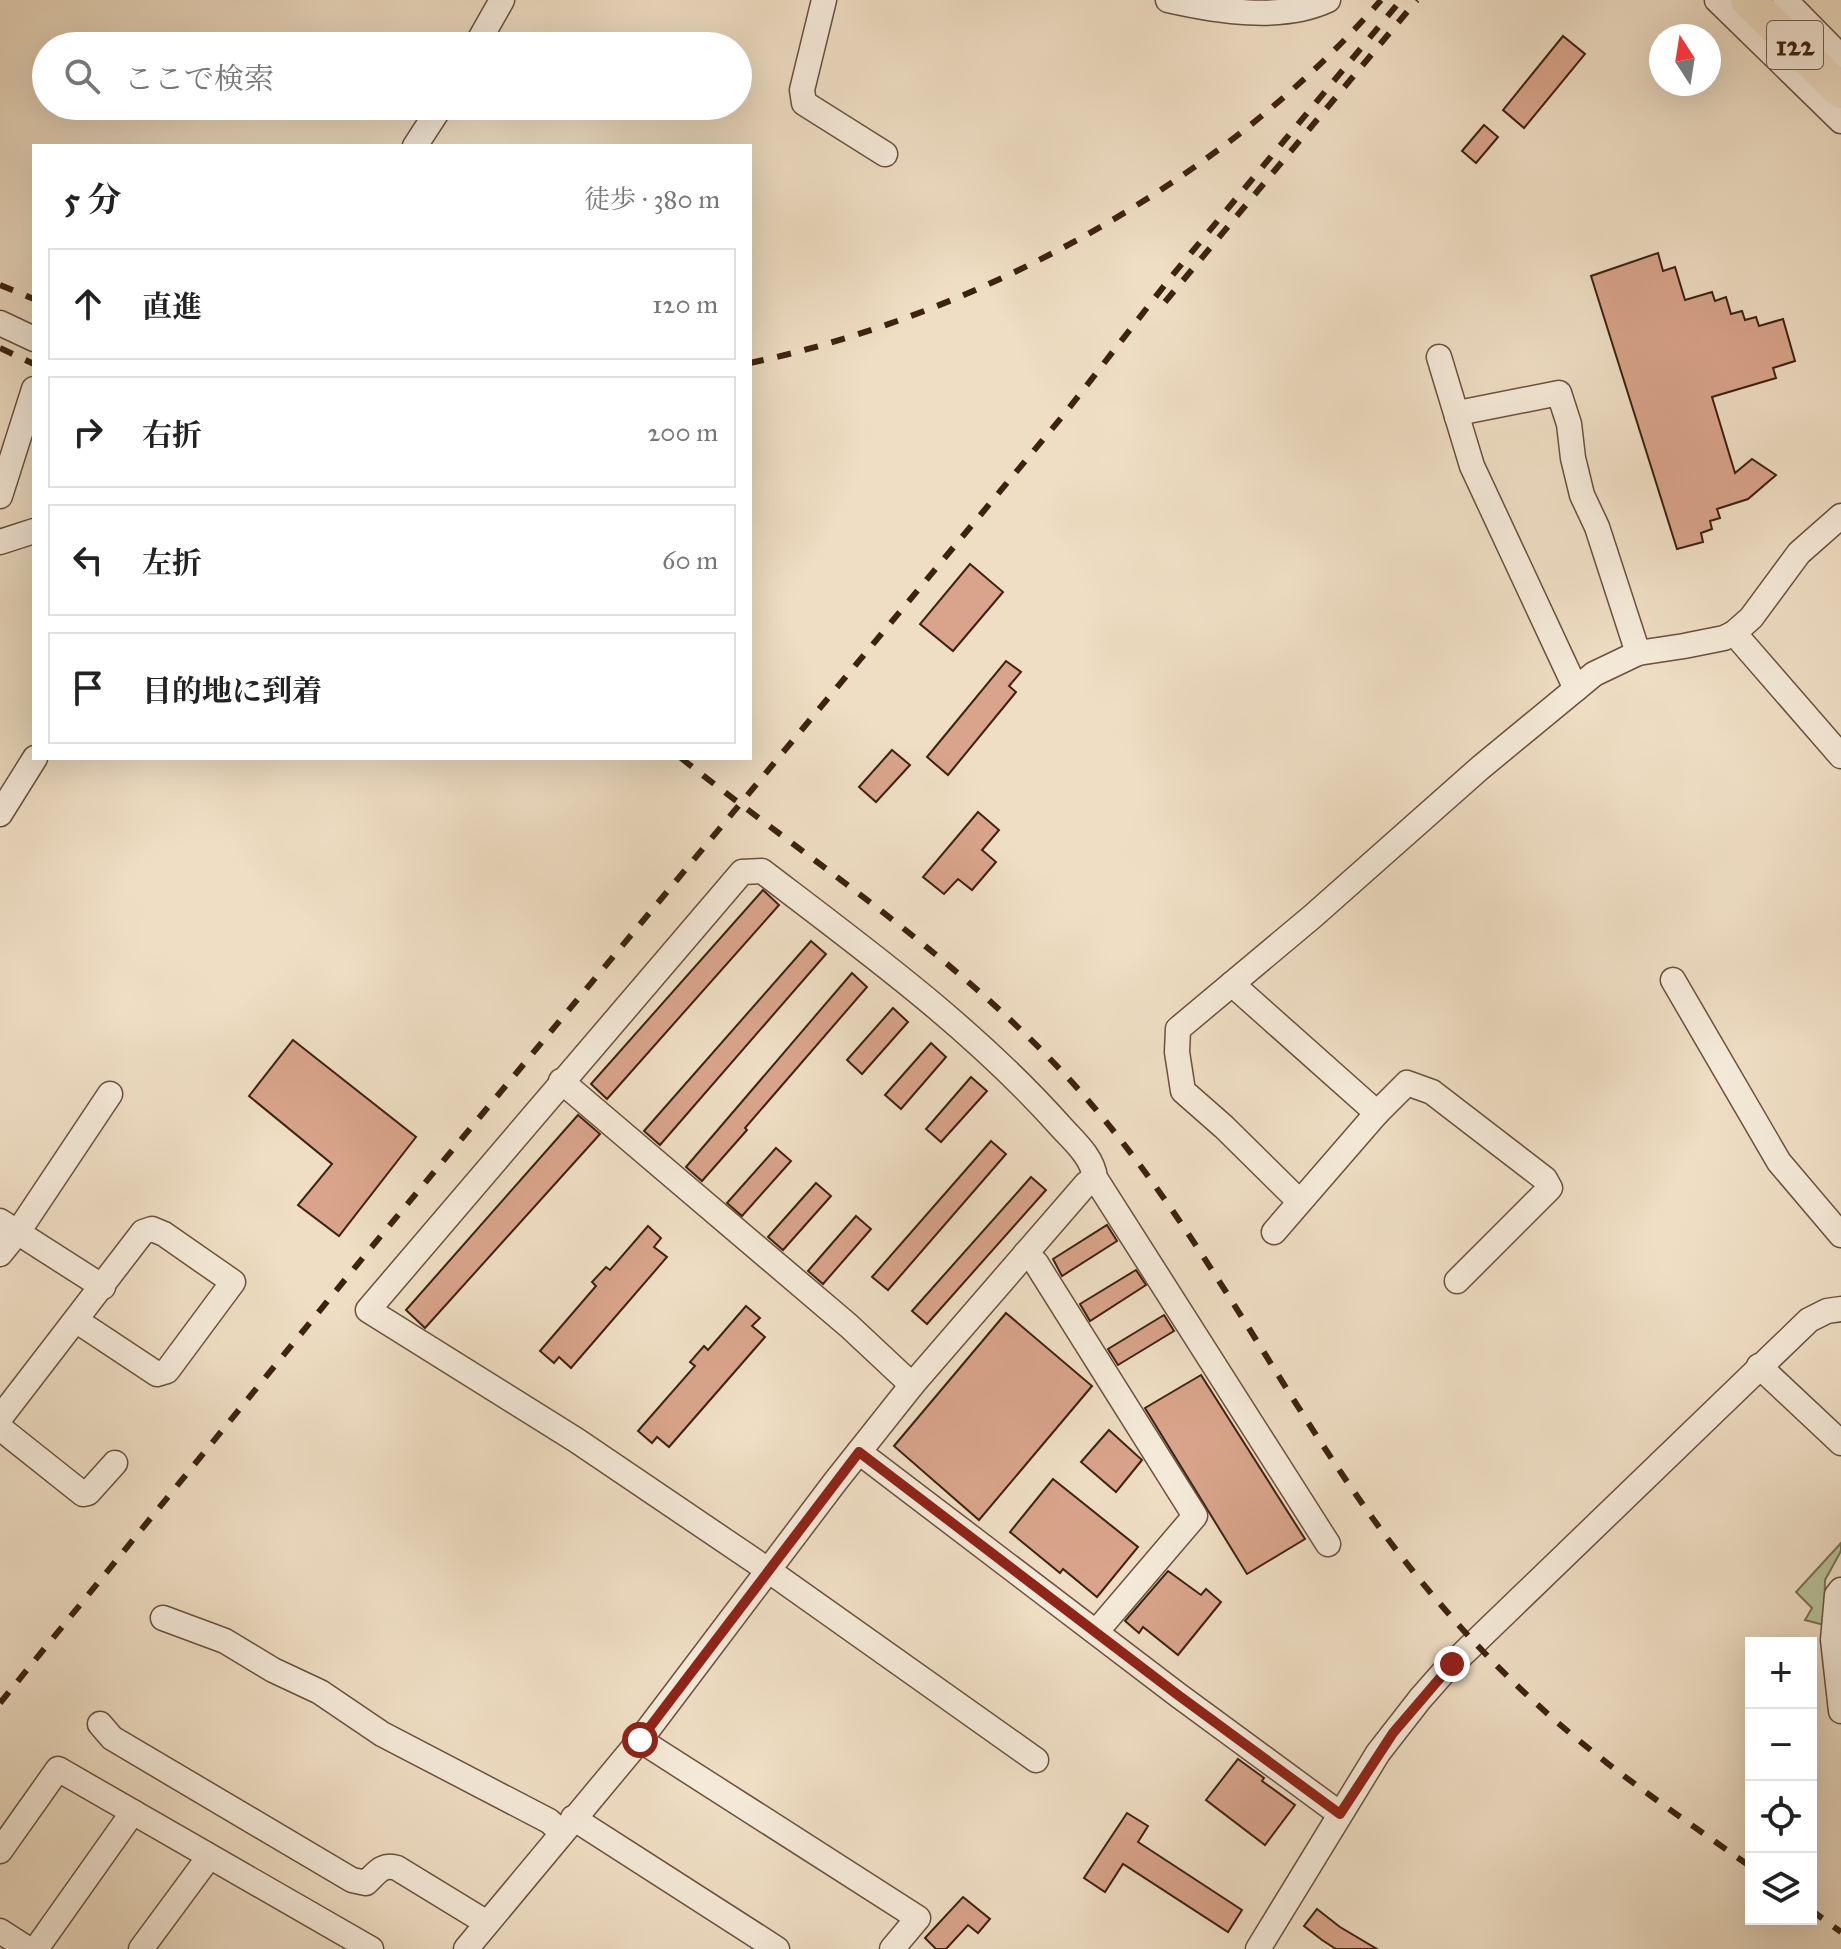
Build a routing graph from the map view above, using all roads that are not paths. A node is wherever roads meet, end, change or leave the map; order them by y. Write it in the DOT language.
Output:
graph roads {
  1 [pos="502,0"];
  2 [pos="824,0"];
  3 [pos="1168,0"];
  4 [pos="1328,0"];
  5 [pos="1717,0"];
  6 [pos="1748,0"];
  7 [pos="1785,0"];
  8 [pos="484,32"];
  9 [pos="1841,57"];
  10 [pos="1841,91"];
  11 [pos="432,120"];
  12 [pos="1841,121"];
  13 [pos="416,144"];
  14 [pos="885,154"];
  15 [pos="0,323"];
  16 [pos="32,338"];
  17 [pos="1439,357"];
  18 [pos="32,396"];
  19 [pos="1457,417"];
  20 [pos="0,496"];
  21 [pos="1841,516"];
  22 [pos="32,532"];
  23 [pos="0,542"];
  24 [pos="1734,633"];
  25 [pos="1638,653"];
  26 [pos="1576,689"];
  27 [pos="1841,756"];
  28 [pos="34,760"];
  29 [pos="0,814"];
  30 [pos="1673,980"];
  31 [pos="1232,984"];
  32 [pos="561,1081"];
  33 [pos="110,1094"];
  34 [pos="1377,1113"];
  35 [pos="1095,1178"];
  36 [pos="1299,1201"];
  37 [pos="9,1226"];
  38 [pos="1274,1232"];
  39 [pos="1841,1235"];
  40 [pos="1026,1253"];
  41 [pos="0,1254"];
  42 [pos="1457,1281"];
  43 [pos="103,1287"];
  44 [pos="1841,1309"];
  45 [pos="77,1321"];
  46 [pos="1759,1366"];
  47 [pos="912,1385"];
  48 [pos="0,1418"];
  49 [pos="0,1428"];
  50 [pos="1841,1443"];
  51 [pos="859,1452"];
  52 [pos="115,1463"];
  53 [pos="1328,1544"];
  54 [pos="768,1570"];
  55 [pos="1841,1590"];
  56 [pos="163,1618"];
  57 [pos="1096,1632"];
  58 [pos="1841,1711"];
  59 [pos="100,1724"];
  60 [pos="640,1740"];
  61 [pos="1036,1760"];
  62 [pos="133,1812"];
  63 [pos="1340,1814"];
  64 [pos="567,1825"];
  65 [pos="0,1851"];
  66 [pos="209,1857"];
  67 [pos="487,1923"];
  68 [pos="0,1931"];
  69 [pos="470,1948"];
  70 [pos="28,1949"];
  71 [pos="36,1949"];
  72 [pos="141,1949"];
  73 [pos="371,1949"];
  74 [pos="777,1949"];
  75 [pos="892,1949"];
  76 [pos="1258,1949"];
  1 -- 8 [label="street"];
  2 -- 14 [label="street"];
  3 -- 4 [label="street"];
  5 -- 12 [label="street"];
  6 -- 10 [label="highway, 122"];
  7 -- 9 [label="street"];
  11 -- 13 [label="street"];
  15 -- 16 [label="street"];
  17 -- 19 [label="street"];
  18 -- 20 [label="street"];
  19 -- 25 [label="street"];
  19 -- 26 [label="street"];
  21 -- 24 [label="street"];
  22 -- 23 [label="street"];
  24 -- 25 [label="street"];
  24 -- 27 [label="street"];
  25 -- 26 [label="street"];
  26 -- 31 [label="street"];
  28 -- 29 [label="street"];
  30 -- 39 [label="street"];
  31 -- 34 [label="street"];
  31 -- 36 [label="street"];
  32 -- 35 [label="street"];
  32 -- 47 [label="street"];
  32 -- 54 [label="street"];
  33 -- 37 [label="street"];
  34 -- 36 [label="street"];
  34 -- 42 [label="street"];
  35 -- 40 [label="street"];
  35 -- 53 [label="street"];
  36 -- 38 [label="street"];
  37 -- 41 [label="street"];
  37 -- 43 [label="street"];
  40 -- 47 [label="street"];
  40 -- 57 [label="street"];
  43 -- 45 [label="street"];
  43 -- 45 [label="street"];
  44 -- 46 [label="street"];
  45 -- 48 [label="street"];
  46 -- 50 [label="street"];
  46 -- 63 [label="street"];
  47 -- 51 [label="street"];
  49 -- 52 [label="street"];
  51 -- 54 [label="street"];
  51 -- 57 [label="street"];
  54 -- 60 [label="street"];
  54 -- 61 [label="street"];
  55 -- 58 [label="street"];
  56 -- 64 [label="street"];
  57 -- 63 [label="street"];
  59 -- 67 [label="street"];
  60 -- 64 [label="street"];
  60 -- 75 [label="street"];
  62 -- 65 [label="street"];
  62 -- 66 [label="street"];
  62 -- 71 [label="street"];
  63 -- 76 [label="street"];
  64 -- 67 [label="street"];
  64 -- 74 [label="street"];
  66 -- 72 [label="street"];
  66 -- 73 [label="street"];
  67 -- 69 [label="street"];
  68 -- 70 [label="street"];
}
